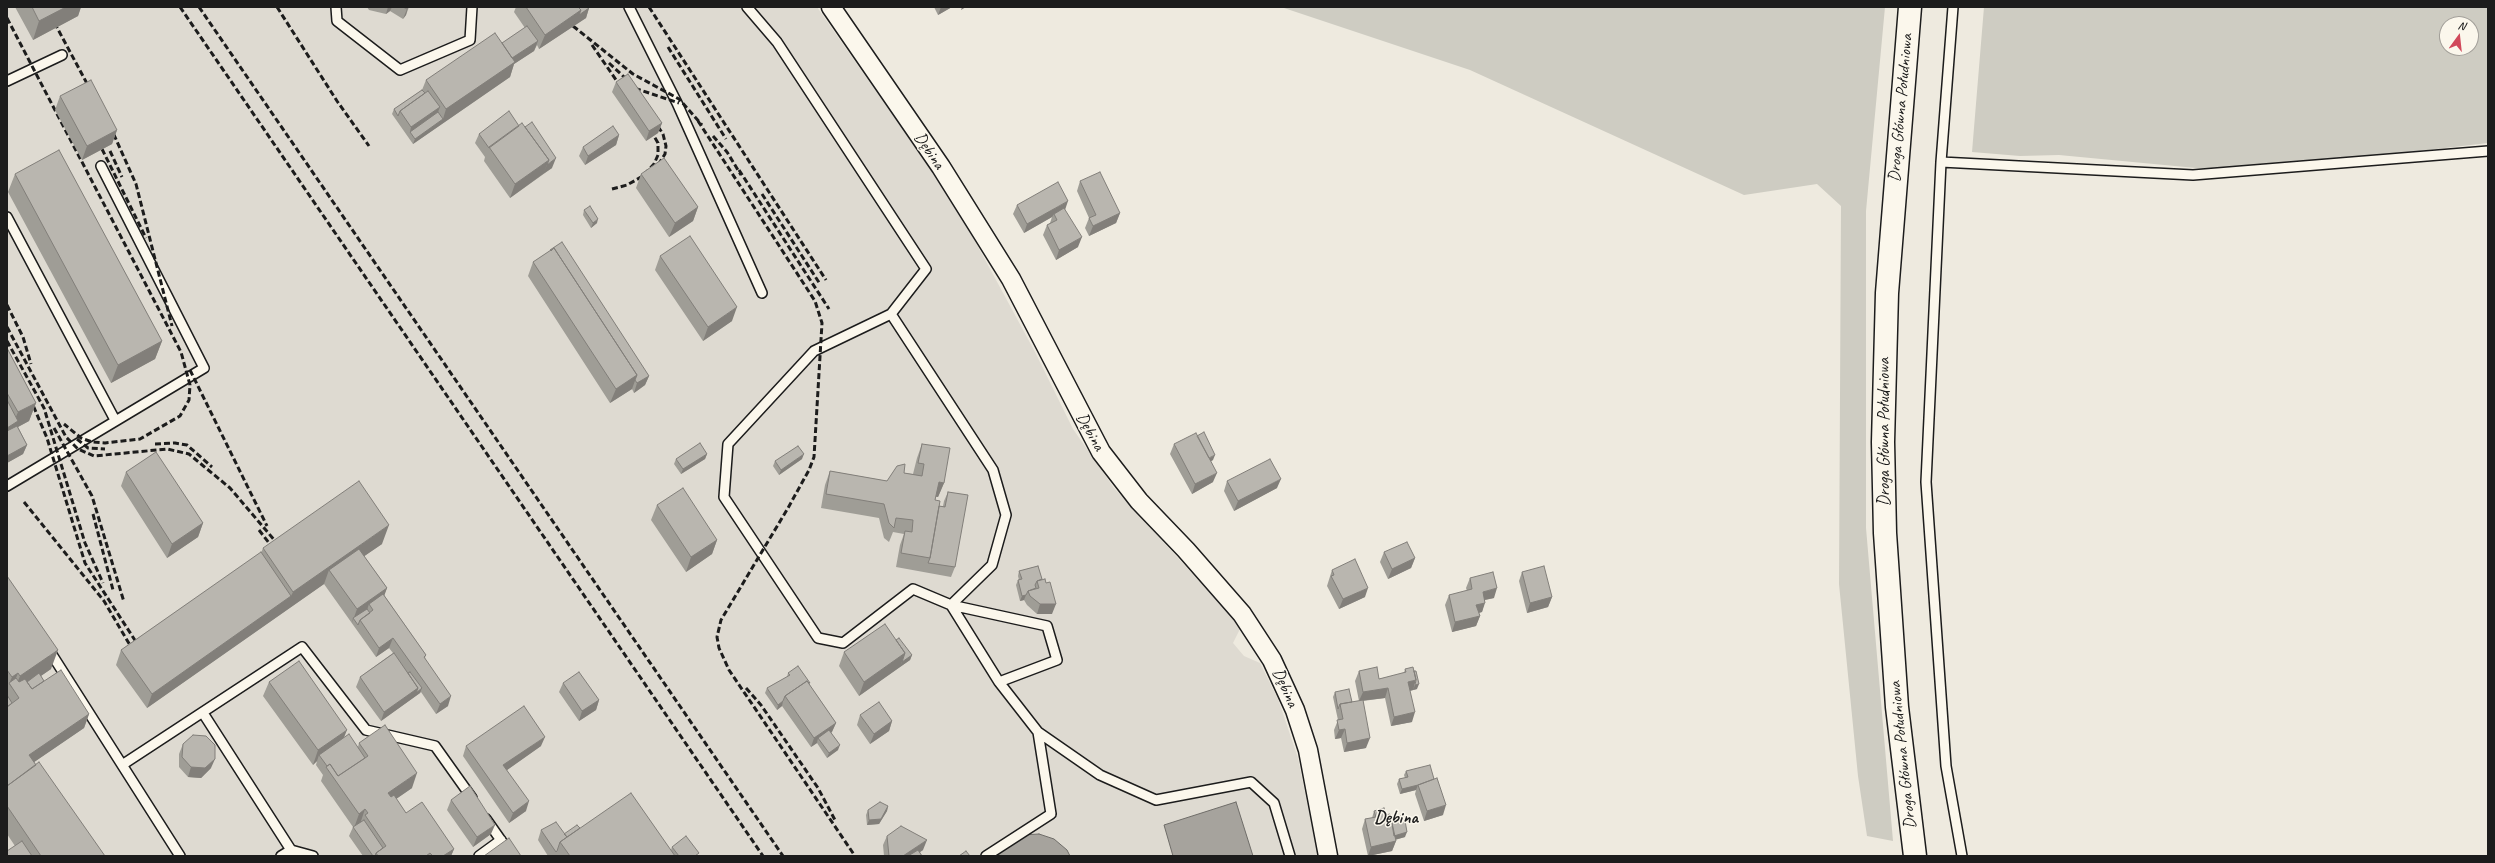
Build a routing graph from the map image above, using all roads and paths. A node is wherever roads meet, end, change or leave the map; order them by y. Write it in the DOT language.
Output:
graph roads {
  1 [pos="336,7"];
  2 [pos="472,7"];
  3 [pos="629,7"];
  4 [pos="747,7"];
  5 [pos="831,7"];
  6 [pos="1910,7"];
  7 [pos="1953,7"];
  8 [pos="62,55"];
  9 [pos="7,81"];
  10 [pos="2488,151"];
  11 [pos="1941,162"];
  12 [pos="101,166"];
  13 [pos="7,217"];
  14 [pos="762,293"];
  15 [pos="891,314"];
  16 [pos="115,420"];
  17 [pos="7,486"];
  18 [pos="951,605"];
  19 [pos="45,644"];
  20 [pos="999,682"];
  21 [pos="203,713"];
  22 [pos="1038,732"];
  23 [pos="122,764"];
  24 [pos="501,840"];
  25 [pos="291,850"];
  26 [pos="180,856"];
  27 [pos="281,856"];
  28 [pos="313,856"];
  29 [pos="479,856"];
  30 [pos="512,856"];
  31 [pos="986,856"];
  32 [pos="1290,856"];
  33 [pos="1328,856"];
  34 [pos="1915,856"];
  35 [pos="1962,856"];
  1 -- 2 [label="lane"];
  3 -- 14 [label="lane"];
  4 -- 15 [label="lane"];
  5 -- 33 [label="street, Dębina"];
  6 -- 34 [label="main road, Droga Główna Południowa"];
  7 -- 11 [label="lane"];
  8 -- 9 [label="lane"];
  10 -- 11 [label="lane"];
  11 -- 35 [label="lane"];
  12 -- 16 [label="lane"];
  13 -- 16 [label="lane"];
  15 -- 18 [label="lane"];
  15 -- 18 [label="lane"];
  16 -- 17 [label="lane"];
  18 -- 20 [label="lane"];
  18 -- 20 [label="lane"];
  19 -- 23 [label="lane"];
  20 -- 22 [label="lane"];
  21 -- 23 [label="lane"];
  21 -- 24 [label="lane"];
  21 -- 25 [label="lane"];
  22 -- 31 [label="lane"];
  22 -- 32 [label="lane"];
  23 -- 26 [label="lane"];
  24 -- 29 [label="lane"];
  24 -- 30 [label="lane"];
  25 -- 27 [label="lane"];
  25 -- 28 [label="lane"];
}
